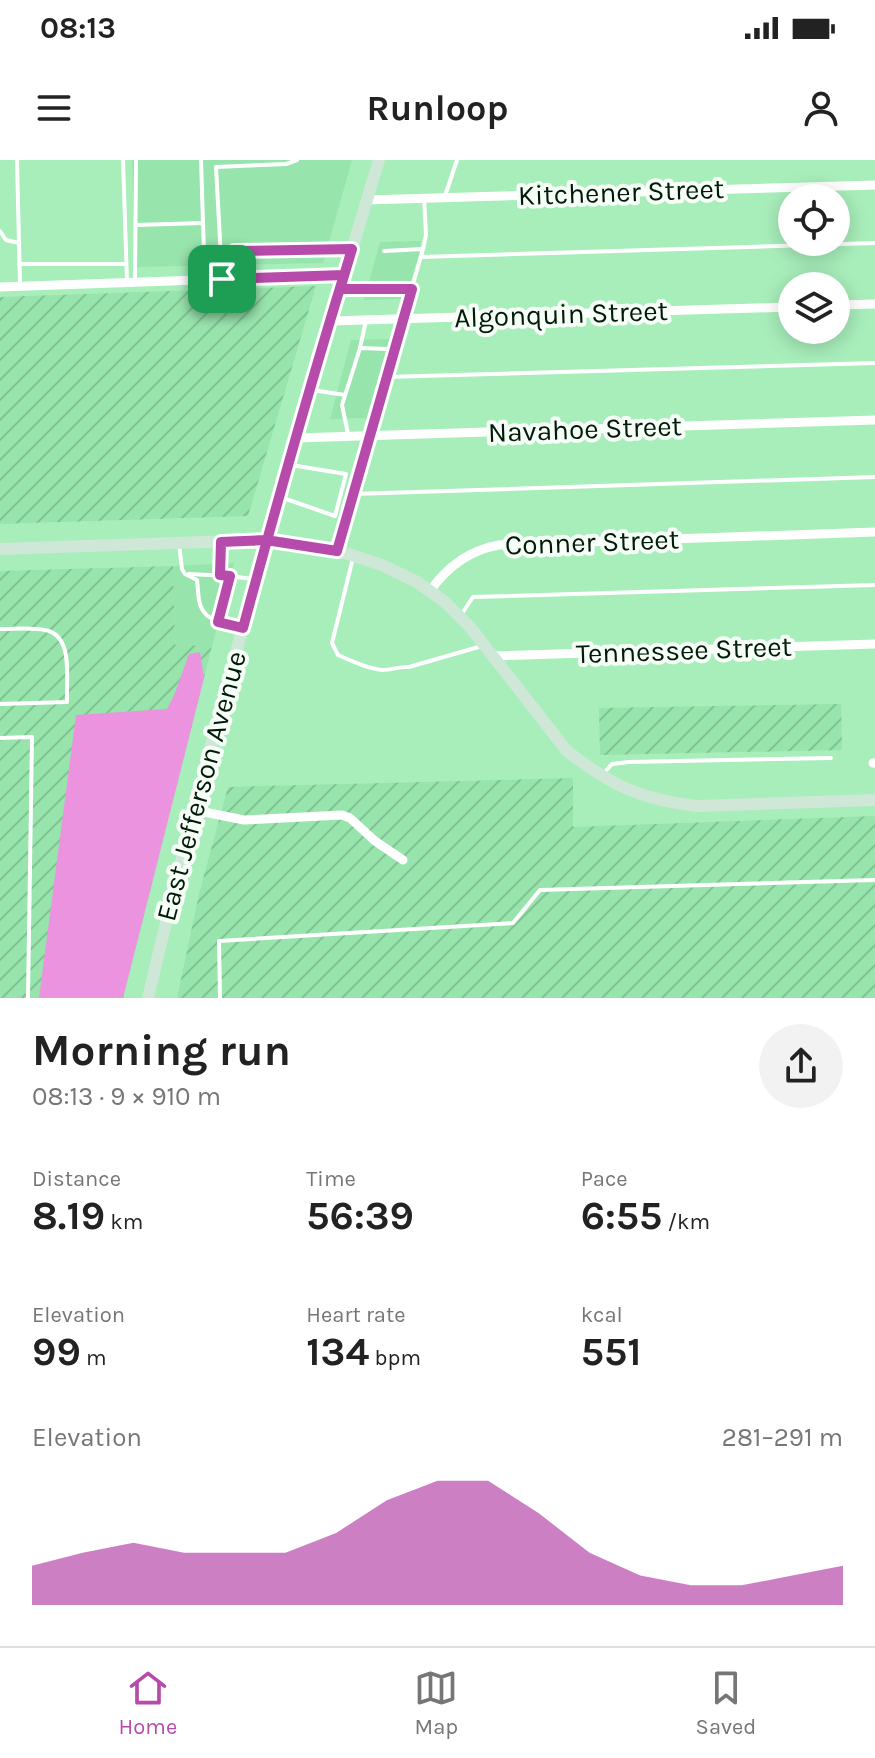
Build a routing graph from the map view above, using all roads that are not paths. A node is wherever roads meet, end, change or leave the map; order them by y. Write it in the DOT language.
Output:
graph roads {
  1 [pos="17,160"];
  2 [pos="123,160"];
  3 [pos="136,160"];
  4 [pos="201,160"];
  5 [pos="297,160"];
  6 [pos="379,160"];
  7 [pos="457,160"];
  8 [pos="875,185"];
  9 [pos="424,198"];
  10 [pos="444,198"];
  11 [pos="366,200"];
  12 [pos="203,223"];
  13 [pos="136,225"];
  14 [pos="0,231"];
  15 [pos="19,243"];
  16 [pos="875,243"];
  17 [pos="352,249"];
  18 [pos="423,249"];
  19 [pos="384,251"];
  20 [pos="204,253"];
  21 [pos="421,257"];
  22 [pos="19,264"];
  23 [pos="126,264"];
  24 [pos="221,265"];
  25 [pos="344,275"];
  26 [pos="222,279"];
  27 [pos="131,282"];
  28 [pos="20,286"];
  29 [pos="0,287"];
  30 [pos="340,289"];
  31 [pos="412,289"];
  32 [pos="875,304"];
  33 [pos="850,305"];
  34 [pos="778,307"];
  35 [pos="403,319"];
  36 [pos="366,320"];
  37 [pos="330,321"];
  38 [pos="395,345"];
  39 [pos="360,348"];
  40 [pos="875,363"];
  41 [pos="386,377"];
  42 [pos="310,389"];
  43 [pos="345,395"];
  44 [pos="875,420"];
  45 [pos="369,436"];
  46 [pos="348,437"];
  47 [pos="296,438"];
  48 [pos="288,464"];
  49 [pos="875,477"];
  50 [pos="353,494"];
  51 [pos="279,497"];
  52 [pos="875,532"];
  53 [pos="266,540"];
  54 [pos="221,542"];
  55 [pos="178,543"];
  56 [pos="0,549"];
  57 [pos="337,551"];
  58 [pos="354,556"];
  59 [pos="185,574"];
  60 [pos="220,575"];
  61 [pos="230,576"];
  62 [pos="256,580"];
  63 [pos="875,585"];
  64 [pos="430,591"];
  65 [pos="460,617"];
  66 [pos="218,622"];
  67 [pos="243,628"];
  68 [pos="0,629"];
  69 [pos="875,644"];
  70 [pos="485,645"];
  71 [pos="493,656"];
  72 [pos="0,704"];
  73 [pos="0,738"];
  74 [pos="831,758"];
  75 [pos="602,776"];
  76 [pos="875,800"];
  77 [pos="194,810"];
  78 [pos="403,860"];
  79 [pos="875,880"];
  80 [pos="28,998"];
  81 [pos="148,998"];
  82 [pos="220,998"];
  1 -- 15 [label="lane"];
  2 -- 23 [label="lane"];
  3 -- 13 [label="lane"];
  4 -- 12 [label="lane"];
  5 -- 24 [label="lane"];
  6 -- 11 [label="main road, East Jefferson Avenue"];
  7 -- 10 [label="lane"];
  8 -- 10 [label="street, Kitchener Street"];
  9 -- 10 [label="street, Kitchener Street"];
  9 -- 11 [label="street, Kitchener Street"];
  9 -- 18 [label="lane"];
  11 -- 17 [label="main road, East Jefferson Avenue"];
  12 -- 13 [label="lane"];
  12 -- 20 [label="lane"];
  13 -- 27 [label="lane"];
  14 -- 15 [label="lane"];
  15 -- 22 [label="lane"];
  16 -- 21 [label="lane"];
  17 -- 24 [label="lane"];
  17 -- 25 [label="main road, East Jefferson Avenue"];
  18 -- 19 [label="lane"];
  18 -- 21 [label="lane"];
  21 -- 31 [label="lane"];
  22 -- 23 [label="lane"];
  22 -- 28 [label="lane"];
  23 -- 27 [label="lane"];
  24 -- 26 [label="lane"];
  25 -- 26 [label="street"];
  25 -- 30 [label="main road, East Jefferson Avenue"];
  26 -- 27 [label="street"];
  27 -- 28 [label="street"];
  28 -- 29 [label="street"];
  30 -- 31 [label="lane"];
  30 -- 37 [label="main road, East Jefferson Avenue"];
  31 -- 35 [label="lane"];
  32 -- 33 [label="street"];
  34 -- 35 [label="street, Algonquin Street"];
  35 -- 36 [label="street, Algonquin Street"];
  35 -- 38 [label="lane"];
  36 -- 37 [label="street, Algonquin Street"];
  36 -- 39 [label="lane"];
  37 -- 42 [label="main road, East Jefferson Avenue"];
  38 -- 39 [label="lane"];
  38 -- 41 [label="lane"];
  39 -- 43 [label="lane"];
  40 -- 41 [label="lane"];
  41 -- 45 [label="lane"];
  42 -- 43 [label="lane"];
  42 -- 47 [label="main road, East Jefferson Avenue"];
  43 -- 46 [label="lane"];
  44 -- 45 [label="street, Navahoe Street"];
  45 -- 46 [label="street, Navahoe Street"];
  45 -- 50 [label="lane"];
  46 -- 47 [label="street, Navahoe Street"];
  47 -- 48 [label="main road, East Jefferson Avenue"];
  48 -- 51 [label="main road, East Jefferson Avenue"];
  48 -- 51 [label="lane"];
  49 -- 50 [label="lane"];
  50 -- 57 [label="lane"];
  51 -- 53 [label="main road, East Jefferson Avenue"];
  52 -- 64 [label="street, Conner Street"];
  53 -- 54 [label="main road"];
  53 -- 57 [label="main road"];
  53 -- 62 [label="main road, East Jefferson Avenue"];
  54 -- 55 [label="main road"];
  54 -- 60 [label="lane"];
  55 -- 56 [label="main road"];
  55 -- 59 [label="lane"];
  57 -- 58 [label="main road"];
  58 -- 64 [label="main road"];
  58 -- 70 [label="lane"];
  59 -- 60 [label="lane"];
  59 -- 66 [label="lane"];
  60 -- 61 [label="lane"];
  61 -- 62 [label="lane"];
  61 -- 66 [label="lane"];
  62 -- 67 [label="main road, East Jefferson Avenue"];
  63 -- 65 [label="lane"];
  64 -- 65 [label="main road"];
  65 -- 70 [label="main road"];
  66 -- 67 [label="lane"];
  67 -- 77 [label="main road, East Jefferson Avenue"];
  68 -- 72 [label="lane"];
  69 -- 71 [label="street, Tennessee Street"];
  70 -- 71 [label="main road"];
  71 -- 75 [label="main road"];
  73 -- 80 [label="lane"];
  74 -- 75 [label="lane"];
  75 -- 76 [label="main road"];
  77 -- 78 [label="street"];
  77 -- 81 [label="main road, East Jefferson Avenue"];
  79 -- 82 [label="lane"];
}
